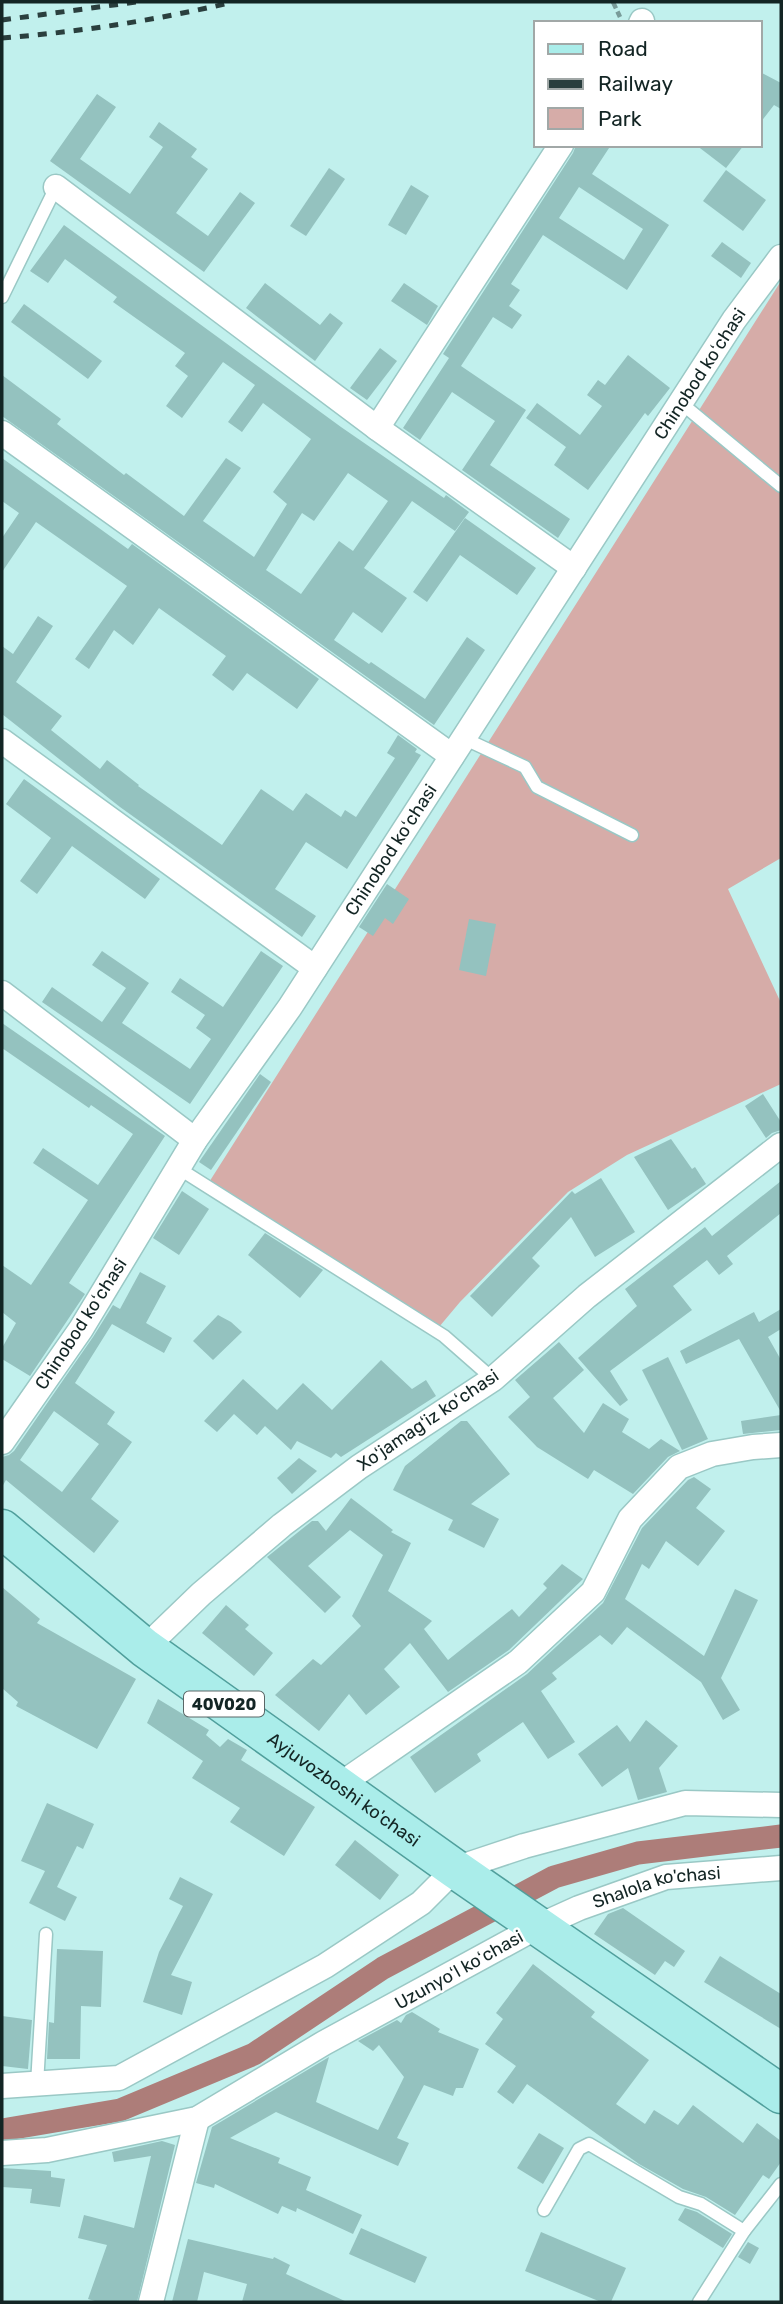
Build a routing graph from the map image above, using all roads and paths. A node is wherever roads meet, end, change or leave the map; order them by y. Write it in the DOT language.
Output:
graph roads {
  1 [pos="560,147"];
  2 [pos="55,187"];
  3 [pos="781,257"];
  4 [pos="2,297"];
  5 [pos="681,403"];
  6 [pos="377,428"];
  7 [pos="2,433"];
  8 [pos="781,486"];
  9 [pos="574,568"];
  10 [pos="2,741"];
  11 [pos="458,747"];
  12 [pos="632,835"];
  13 [pos="315,968"];
  14 [pos="2,993"];
  15 [pos="195,1140"];
  16 [pos="781,1145"];
  17 [pos="178,1168"];
  18 [pos="493,1379"];
  19 [pos="2,1441"];
  20 [pos="781,1445"];
  21 [pos="2,1530"];
  22 [pos="145,1648"];
  23 [pos="338,1786"];
  24 [pos="781,1805"];
  25 [pos="781,1868"];
  26 [pos="455,1869"];
  27 [pos="537,1927"];
  28 [pos="46,1934"];
  29 [pos="37,2084"];
  30 [pos="2,2086"];
  31 [pos="781,2094"];
  32 [pos="197,2119"];
  33 [pos="2,2153"];
  34 [pos="781,2184"];
  35 [pos="544,2210"];
  36 [pos="744,2231"];
  37 [pos="151,2302"];
  38 [pos="699,2302"];
  1 -- 6 [label="street"];
  2 -- 4 [label="lane"];
  2 -- 6 [label="street"];
  3 -- 5 [label="street, Chinobod koʻchasi"];
  5 -- 8 [label="lane"];
  5 -- 9 [label="street, Chinobod koʻchasi"];
  6 -- 9 [label="street"];
  7 -- 11 [label="street"];
  9 -- 11 [label="street, Chinobod koʻchasi"];
  10 -- 13 [label="street"];
  11 -- 12 [label="lane"];
  11 -- 13 [label="street, Chinobod koʻchasi"];
  13 -- 15 [label="street, Chinobod koʻchasi"];
  14 -- 15 [label="street"];
  15 -- 17 [label="street, Chinobod koʻchasi"];
  16 -- 18 [label="street, Xoʻjamagʻiz koʻchasi"];
  17 -- 18 [label="lane"];
  17 -- 19 [label="street, Chinobod koʻchasi"];
  18 -- 22 [label="street, Xoʻjamagʻiz koʻchasi"];
  20 -- 23 [label="street"];
  21 -- 22 [label="main road, Ayjuvozboshi ko'chasi / 40V020"];
  22 -- 23 [label="main road, Ayjuvozboshi ko'chasi / 40V020"];
  23 -- 26 [label="main road, Ayjuvozboshi ko'chasi / 40V020"];
  24 -- 26 [label="street"];
  25 -- 27 [label="street, Shalola ko'chasi"];
  26 -- 27 [label="main road, 40V020"];
  26 -- 29 [label="street"];
  27 -- 31 [label="main road, Uzunyoʻl koʻchasi / 40V020"];
  27 -- 32 [label="street, Uzunyoʻl koʻchasi"];
  28 -- 29 [label="lane"];
  29 -- 30 [label="street"];
  32 -- 33 [label="street, Uzunyoʻl koʻchasi"];
  32 -- 37 [label="street"];
  34 -- 36 [label="lane"];
  35 -- 36 [label="lane"];
  36 -- 38 [label="lane"];
}
